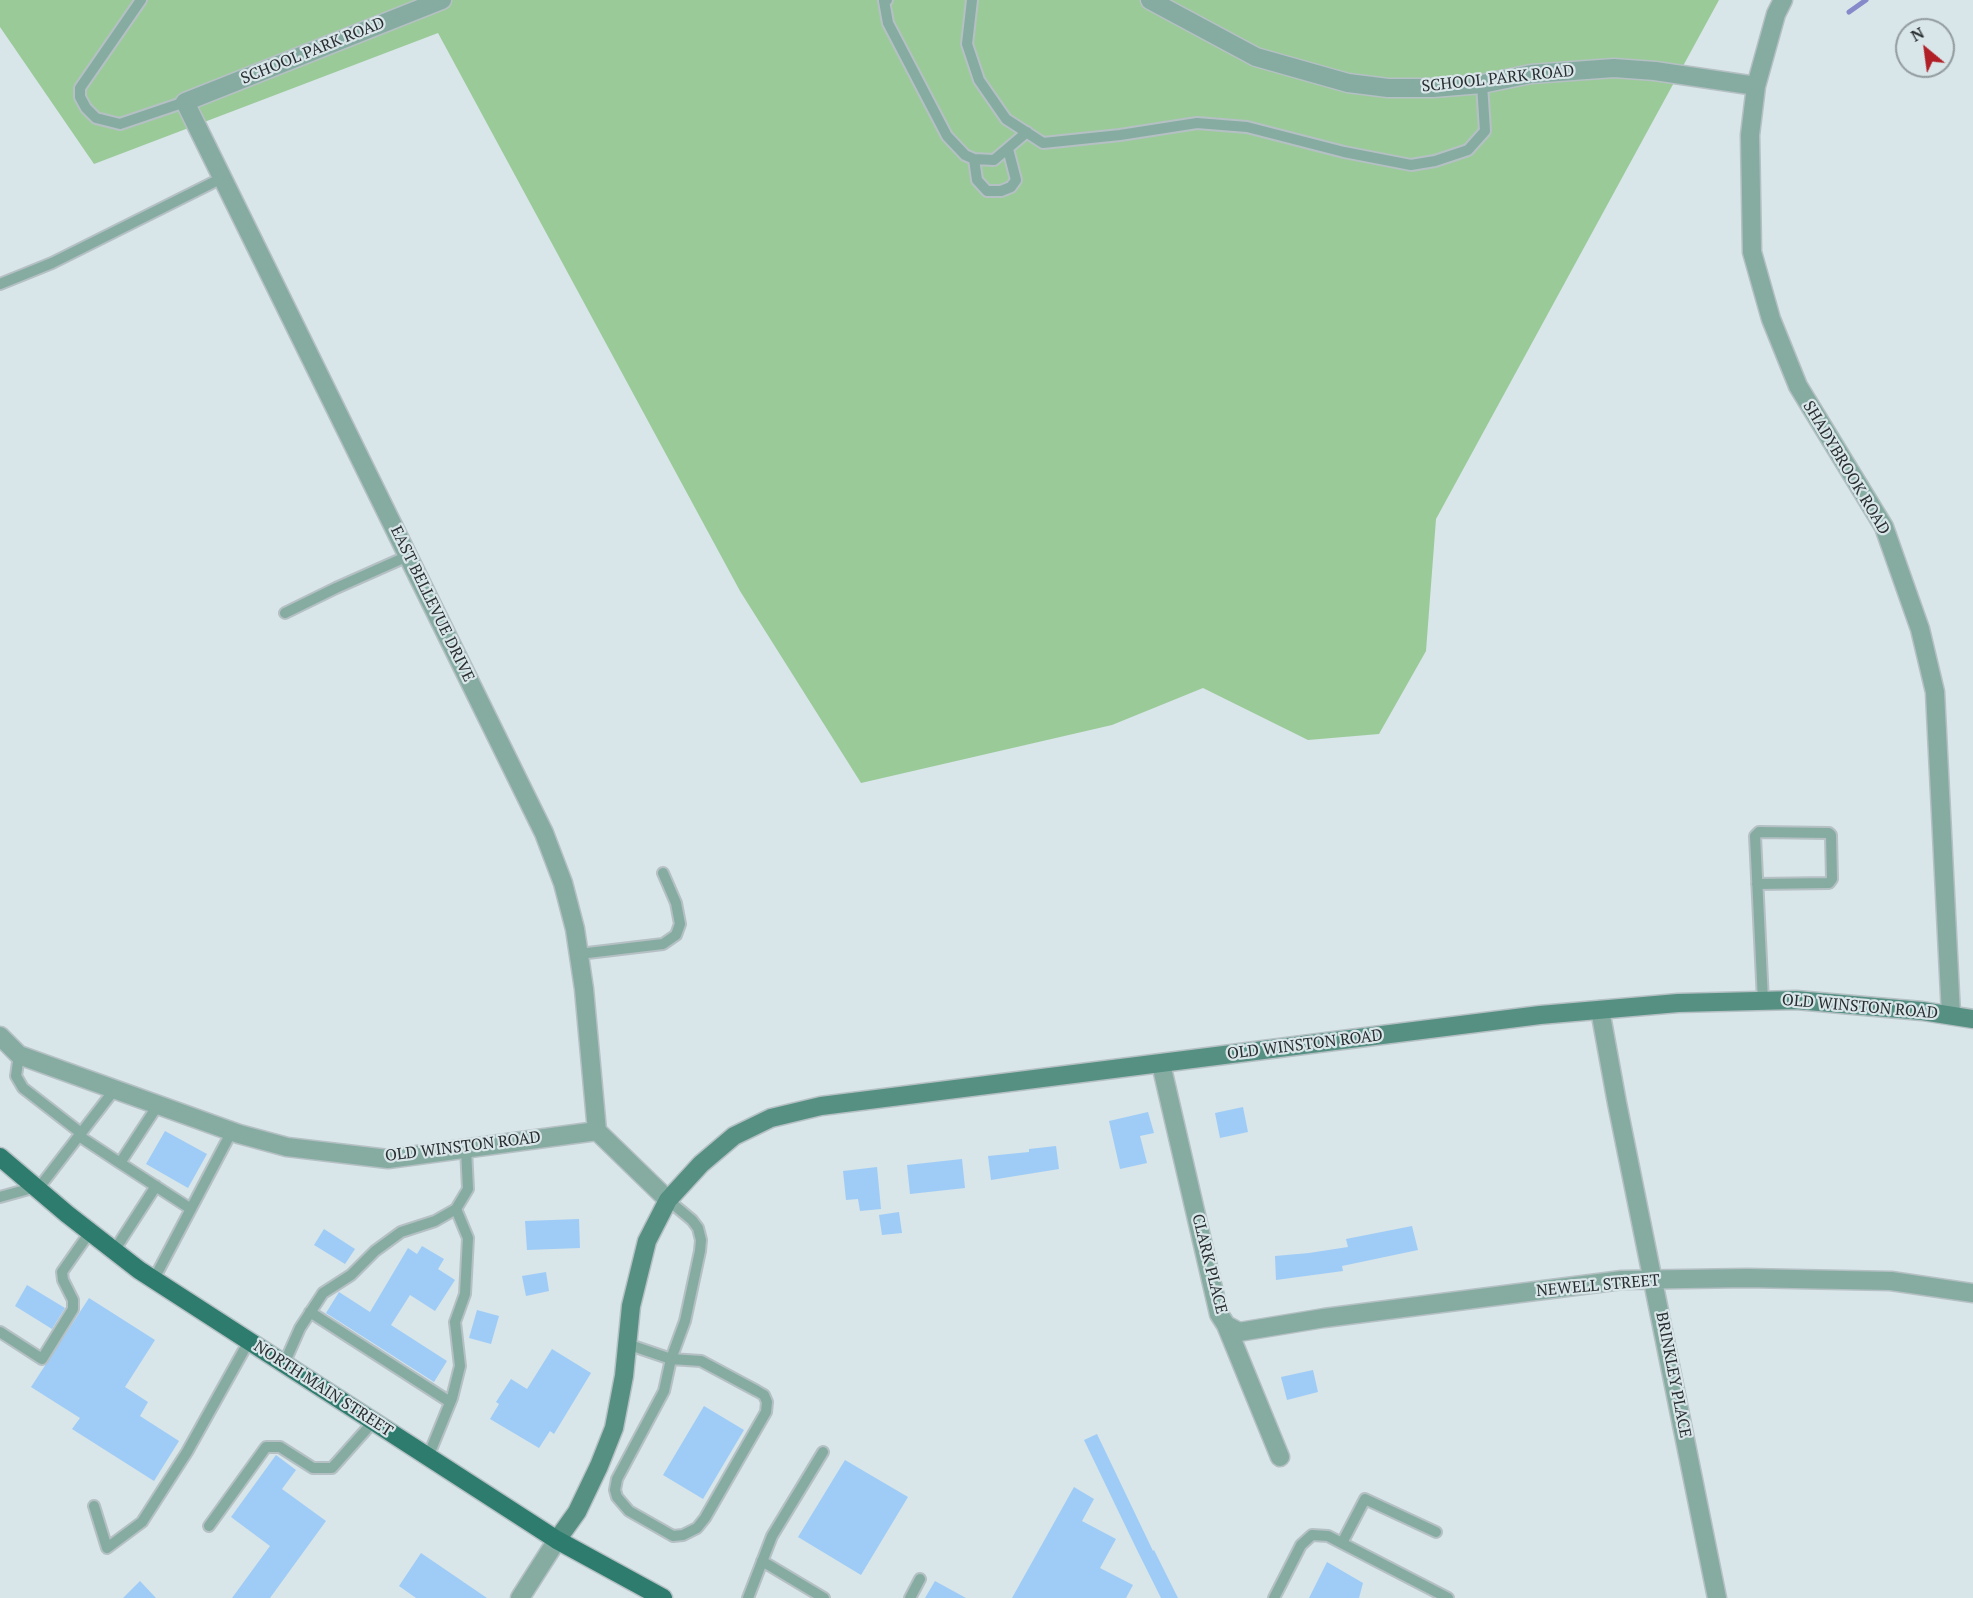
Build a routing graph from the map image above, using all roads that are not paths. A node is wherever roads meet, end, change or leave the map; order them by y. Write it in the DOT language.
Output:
graph roads {
  1 [pos="141,0"];
  2 [pos="442,0"];
  3 [pos="887,0"];
  4 [pos="972,0"];
  5 [pos="1150,0"];
  6 [pos="1783,0"];
  7 [pos="1171,5"];
  8 [pos="1482,84"];
  9 [pos="1756,86"];
  10 [pos="185,102"];
  11 [pos="1027,132"];
  12 [pos="1008,149"];
  13 [pos="974,159"];
  14 [pos="222,178"];
  15 [pos="0,284"];
  16 [pos="408,556"];
  17 [pos="285,613"];
  18 [pos="663,873"];
  19 [pos="1757,884"];
  20 [pos="579,954"];
  21 [pos="1762,1001"];
  22 [pos="1600,1010"];
  23 [pos="1951,1015"];
  24 [pos="1973,1019"];
  25 [pos="0,1036"];
  26 [pos="19,1055"];
  27 [pos="1161,1064"];
  28 [pos="115,1089"];
  29 [pos="158,1105"];
  30 [pos="232,1131"];
  31 [pos="597,1131"];
  32 [pos="80,1135"];
  33 [pos="466,1149"];
  34 [pos="0,1157"];
  35 [pos="120,1163"];
  36 [pos="156,1186"];
  37 [pos="37,1188"];
  38 [pos="0,1197"];
  39 [pos="668,1200"];
  40 [pos="191,1209"];
  41 [pos="456,1209"];
  42 [pos="90,1232"];
  43 [pos="114,1251"];
  44 [pos="154,1279"];
  45 [pos="1654,1280"];
  46 [pos="1973,1293"];
  47 [pos="310,1312"];
  48 [pos="1226,1325"];
  49 [pos="0,1332"];
  50 [pos="249,1341"];
  51 [pos="627,1344"];
  52 [pos="671,1359"];
  53 [pos="284,1364"];
  54 [pos="450,1402"];
  55 [pos="373,1422"];
  56 [pos="823,1452"];
  57 [pos="428,1457"];
  58 [pos="1280,1457"];
  59 [pos="94,1506"];
  60 [pos="209,1526"];
  61 [pos="1436,1532"];
  62 [pos="557,1540"];
  63 [pos="1342,1543"];
  64 [pos="762,1561"];
  65 [pos="920,1580"];
  66 [pos="520,1598"];
  67 [pos="663,1598"];
  68 [pos="748,1598"];
  69 [pos="824,1598"];
  70 [pos="910,1598"];
  71 [pos="1274,1598"];
  72 [pos="1448,1598"];
  73 [pos="1718,1598"];
  1 -- 10 [label="lane"];
  2 -- 10 [label="street, SCHOOL PARK ROAD"];
  3 -- 13 [label="lane"];
  4 -- 11 [label="lane"];
  5 -- 7 [label="street, SCHOOL PARK ROAD"];
  6 -- 9 [label="street, SHADYBROOK ROAD"];
  7 -- 8 [label="street, SCHOOL PARK ROAD"];
  8 -- 9 [label="street, SCHOOL PARK ROAD"];
  8 -- 11 [label="lane"];
  9 -- 23 [label="street, SHADYBROOK ROAD"];
  10 -- 14 [label="street, EAST BELLEVUE DRIVE"];
  11 -- 12 [label="lane"];
  12 -- 13 [label="lane"];
  12 -- 13 [label="lane"];
  14 -- 15 [label="lane"];
  14 -- 16 [label="street, EAST BELLEVUE DRIVE"];
  16 -- 17 [label="lane"];
  16 -- 20 [label="street, EAST BELLEVUE DRIVE"];
  18 -- 20 [label="lane"];
  19 -- 19 [label="lane"];
  19 -- 21 [label="lane"];
  20 -- 31 [label="street, EAST BELLEVUE DRIVE"];
  21 -- 22 [label="street, OLD WINSTON ROAD"];
  21 -- 23 [label="street, OLD WINSTON ROAD"];
  22 -- 27 [label="street, OLD WINSTON ROAD"];
  22 -- 45 [label="street, BRINKLEY PLACE"];
  23 -- 24 [label="street, OLD WINSTON ROAD"];
  25 -- 26 [label="street, OLD WINSTON ROAD"];
  26 -- 28 [label="street, OLD WINSTON ROAD"];
  26 -- 32 [label="lane"];
  27 -- 39 [label="street, OLD WINSTON ROAD"];
  27 -- 48 [label="street, CLARK PLACE"];
  28 -- 29 [label="street, OLD WINSTON ROAD"];
  28 -- 32 [label="lane"];
  29 -- 30 [label="street, OLD WINSTON ROAD"];
  29 -- 35 [label="lane"];
  30 -- 33 [label="street, OLD WINSTON ROAD"];
  30 -- 40 [label="lane"];
  31 -- 33 [label="street, OLD WINSTON ROAD"];
  31 -- 39 [label="street"];
  32 -- 35 [label="lane"];
  32 -- 37 [label="lane"];
  33 -- 41 [label="lane"];
  34 -- 37 [label="main road, NORTH MAIN STREET"];
  35 -- 36 [label="lane"];
  36 -- 40 [label="lane"];
  36 -- 43 [label="lane"];
  37 -- 38 [label="lane"];
  37 -- 42 [label="main road, NORTH MAIN STREET"];
  39 -- 51 [label="street, OLD WINSTON ROAD"];
  39 -- 52 [label="lane"];
  40 -- 44 [label="lane"];
  41 -- 47 [label="lane"];
  41 -- 54 [label="lane"];
  42 -- 43 [label="main road, NORTH MAIN STREET"];
  42 -- 49 [label="lane"];
  43 -- 44 [label="main road, NORTH MAIN STREET"];
  44 -- 50 [label="main road, NORTH MAIN STREET"];
  45 -- 46 [label="street, NEWELL STREET"];
  45 -- 48 [label="street, NEWELL STREET"];
  45 -- 73 [label="street, BRINKLEY PLACE"];
  47 -- 53 [label="lane"];
  47 -- 54 [label="lane"];
  48 -- 58 [label="street, CLARK PLACE"];
  50 -- 53 [label="main road, NORTH MAIN STREET"];
  50 -- 59 [label="lane"];
  51 -- 52 [label="lane"];
  51 -- 62 [label="street, OLD WINSTON ROAD"];
  52 -- 52 [label="lane"];
  53 -- 55 [label="main road, NORTH MAIN STREET"];
  54 -- 57 [label="lane"];
  55 -- 57 [label="main road, NORTH MAIN STREET"];
  55 -- 60 [label="lane"];
  56 -- 64 [label="lane"];
  57 -- 62 [label="main road, NORTH MAIN STREET"];
  61 -- 63 [label="lane"];
  62 -- 66 [label="street"];
  62 -- 67 [label="main road, NORTH MAIN STREET"];
  63 -- 71 [label="lane"];
  63 -- 72 [label="lane"];
  64 -- 68 [label="lane"];
  64 -- 69 [label="lane"];
  65 -- 70 [label="lane"];
}
